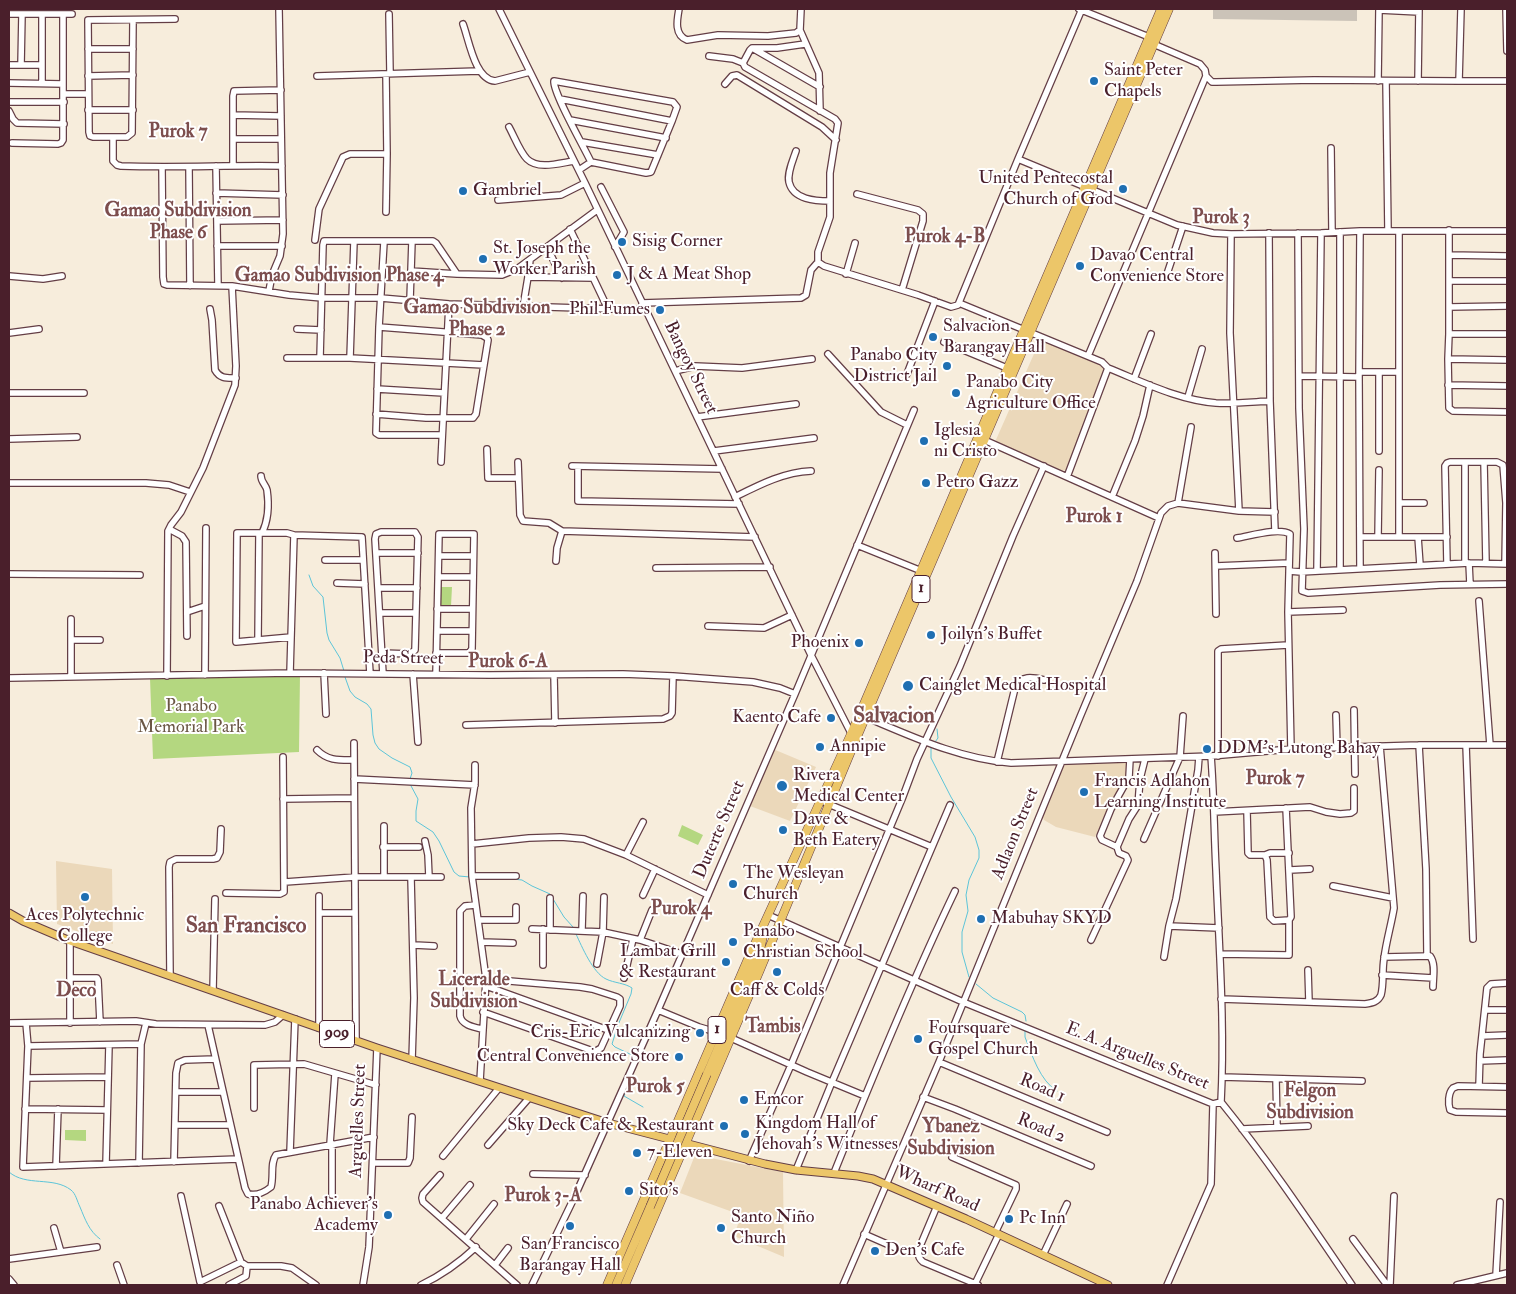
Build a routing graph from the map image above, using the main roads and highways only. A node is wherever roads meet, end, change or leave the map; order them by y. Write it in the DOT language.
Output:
graph roads {
  1 [pos="1161,9"];
  2 [pos="1169,9"];
  3 [pos="1150,41"];
  4 [pos="1027,331"];
  5 [pos="1003,387"];
  6 [pos="854,736"];
  7 [pos="805,834"];
  8 [pos="815,838"];
  9 [pos="9,913"];
  10 [pos="767,917"];
  11 [pos="780,923"];
  12 [pos="760,950"];
  13 [pos="670,1140"];
  14 [pos="685,1144"];
  15 [pos="1095,1282"];
  16 [pos="607,1285"];
  17 [pos="616,1285"];
  18 [pos="625,1285"];
  19 [pos="1108,1285"];
  1 -- 3 [label="highway, 1"];
  2 -- 3 [label="highway, 1"];
  3 -- 4 [label="highway, 1"];
  4 -- 5 [label="highway, 1"];
  4 -- 5 [label="highway, 1"];
  5 -- 6 [label="highway, 1"];
  6 -- 7 [label="highway, 1"];
  6 -- 8 [label="highway, 1"];
  7 -- 8 [label="highway"];
  7 -- 10 [label="highway, 1"];
  8 -- 11 [label="highway, 1"];
  9 -- 13 [label="main road, 909"];
  10 -- 12 [label="highway, 1"];
  10 -- 13 [label="highway, 1"];
  11 -- 12 [label="highway, 1"];
  11 -- 14 [label="highway, 1"];
  12 -- 17 [label="highway, 1, bridge"];
  13 -- 14 [label="main road, 909"];
  13 -- 16 [label="highway, 1"];
  14 -- 15 [label="main road, Wharf Road"];
  14 -- 18 [label="highway, 1"];
  15 -- 19 [label="main road, Wharf Road"];
}
